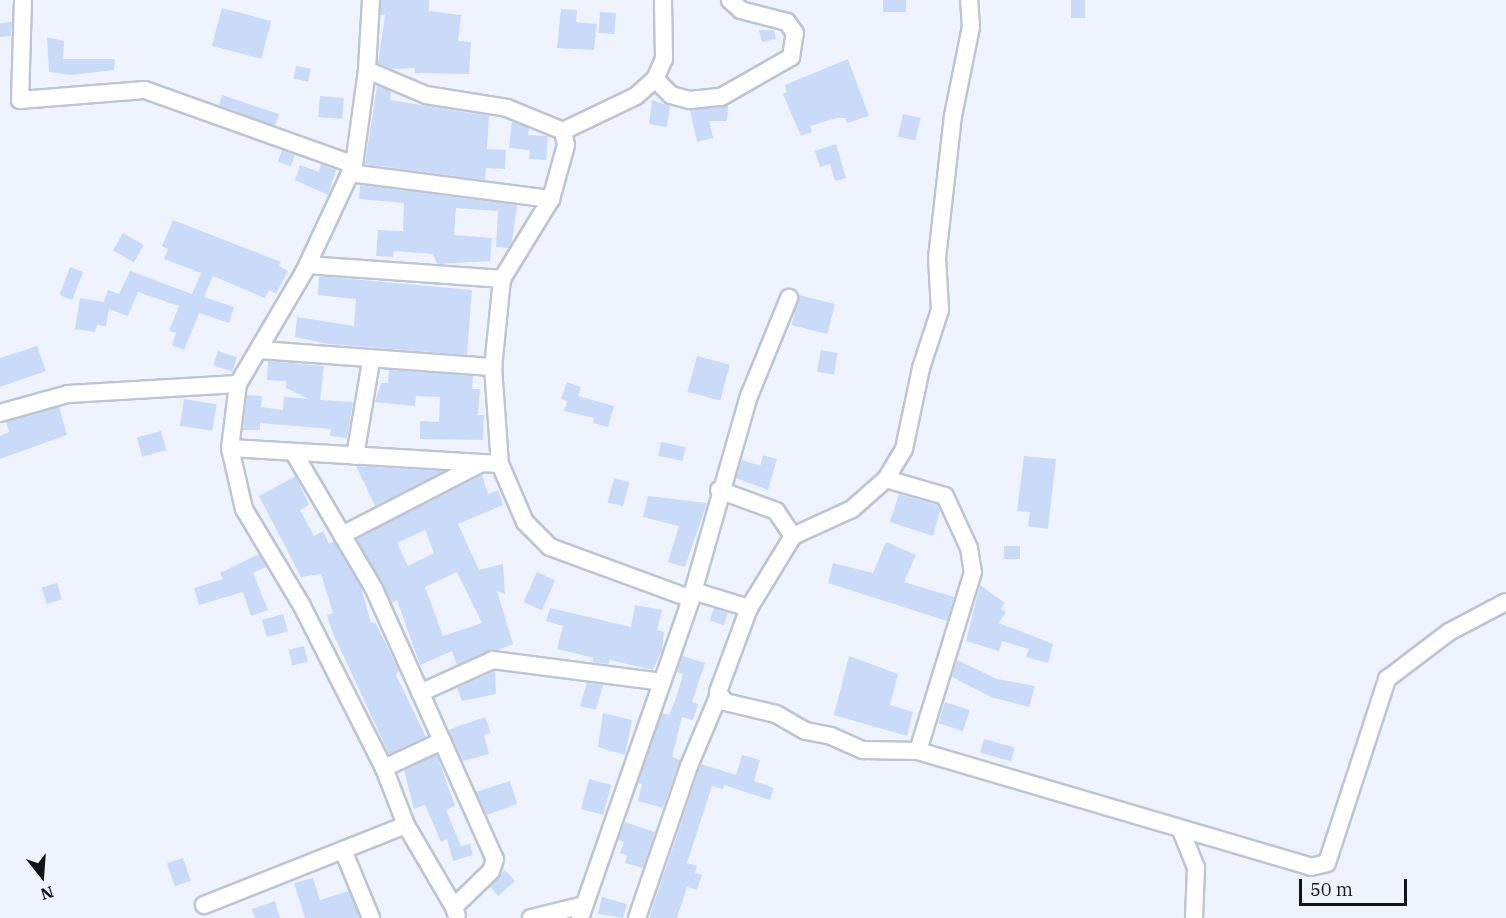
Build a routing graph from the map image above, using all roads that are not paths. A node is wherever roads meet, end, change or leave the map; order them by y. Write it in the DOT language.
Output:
graph roads {
  1 [pos="23,0"];
  2 [pos="370,0"];
  3 [pos="663,0"];
  4 [pos="730,0"];
  5 [pos="969,0"];
  6 [pos="367,70"];
  7 [pos="654,79"];
  8 [pos="563,131"];
  9 [pos="352,169"];
  10 [pos="551,199"];
  11 [pos="308,265"];
  12 [pos="502,279"];
  13 [pos="789,298"];
  14 [pos="261,350"];
  15 [pos="371,361"];
  16 [pos="493,367"];
  17 [pos="238,384"];
  18 [pos="0,413"];
  19 [pos="230,448"];
  20 [pos="294,453"];
  21 [pos="355,456"];
  22 [pos="482,463"];
  23 [pos="500,464"];
  24 [pos="886,479"];
  25 [pos="719,490"];
  26 [pos="342,535"];
  27 [pos="793,536"];
  28 [pos="692,595"];
  29 [pos="1506,602"];
  30 [pos="749,608"];
  31 [pos="662,682"];
  32 [pos="420,693"];
  33 [pos="718,697"];
  34 [pos="442,741"];
  35 [pos="918,751"];
  36 [pos="384,768"];
  37 [pos="406,825"];
  38 [pos="1182,833"];
  39 [pos="343,850"];
  40 [pos="204,905"];
  41 [pos="456,912"];
  42 [pos="582,912"];
  43 [pos="371,918"];
  44 [pos="531,918"];
  45 [pos="637,918"];
  46 [pos="1194,918"];
  1 -- 9 [label="street"];
  2 -- 6 [label="street"];
  3 -- 7 [label="street"];
  4 -- 7 [label="street"];
  5 -- 24 [label="street"];
  6 -- 8 [label="street"];
  6 -- 9 [label="street"];
  7 -- 8 [label="street"];
  8 -- 10 [label="street"];
  9 -- 10 [label="street"];
  9 -- 11 [label="street"];
  10 -- 12 [label="street"];
  11 -- 12 [label="street"];
  11 -- 14 [label="street"];
  12 -- 16 [label="street"];
  13 -- 25 [label="street"];
  14 -- 15 [label="street"];
  14 -- 17 [label="street"];
  15 -- 16 [label="street"];
  15 -- 21 [label="street"];
  16 -- 23 [label="street"];
  17 -- 18 [label="street"];
  17 -- 19 [label="street"];
  19 -- 20 [label="street"];
  19 -- 36 [label="street"];
  20 -- 21 [label="street"];
  20 -- 26 [label="street"];
  21 -- 22 [label="street"];
  22 -- 23 [label="street"];
  22 -- 26 [label="street"];
  23 -- 28 [label="street"];
  24 -- 27 [label="street"];
  24 -- 35 [label="street"];
  25 -- 27 [label="street"];
  25 -- 28 [label="street"];
  26 -- 32 [label="street"];
  27 -- 30 [label="street"];
  28 -- 30 [label="street"];
  28 -- 31 [label="street"];
  29 -- 38 [label="street"];
  30 -- 33 [label="street"];
  31 -- 32 [label="street"];
  31 -- 42 [label="street"];
  32 -- 34 [label="street"];
  33 -- 35 [label="street"];
  33 -- 45 [label="street"];
  34 -- 36 [label="street"];
  34 -- 41 [label="street"];
  35 -- 38 [label="street"];
  36 -- 37 [label="street"];
  37 -- 39 [label="street"];
  37 -- 41 [label="street"];
  38 -- 46 [label="street"];
  39 -- 40 [label="street"];
  39 -- 43 [label="street"];
  42 -- 44 [label="street"];
}
